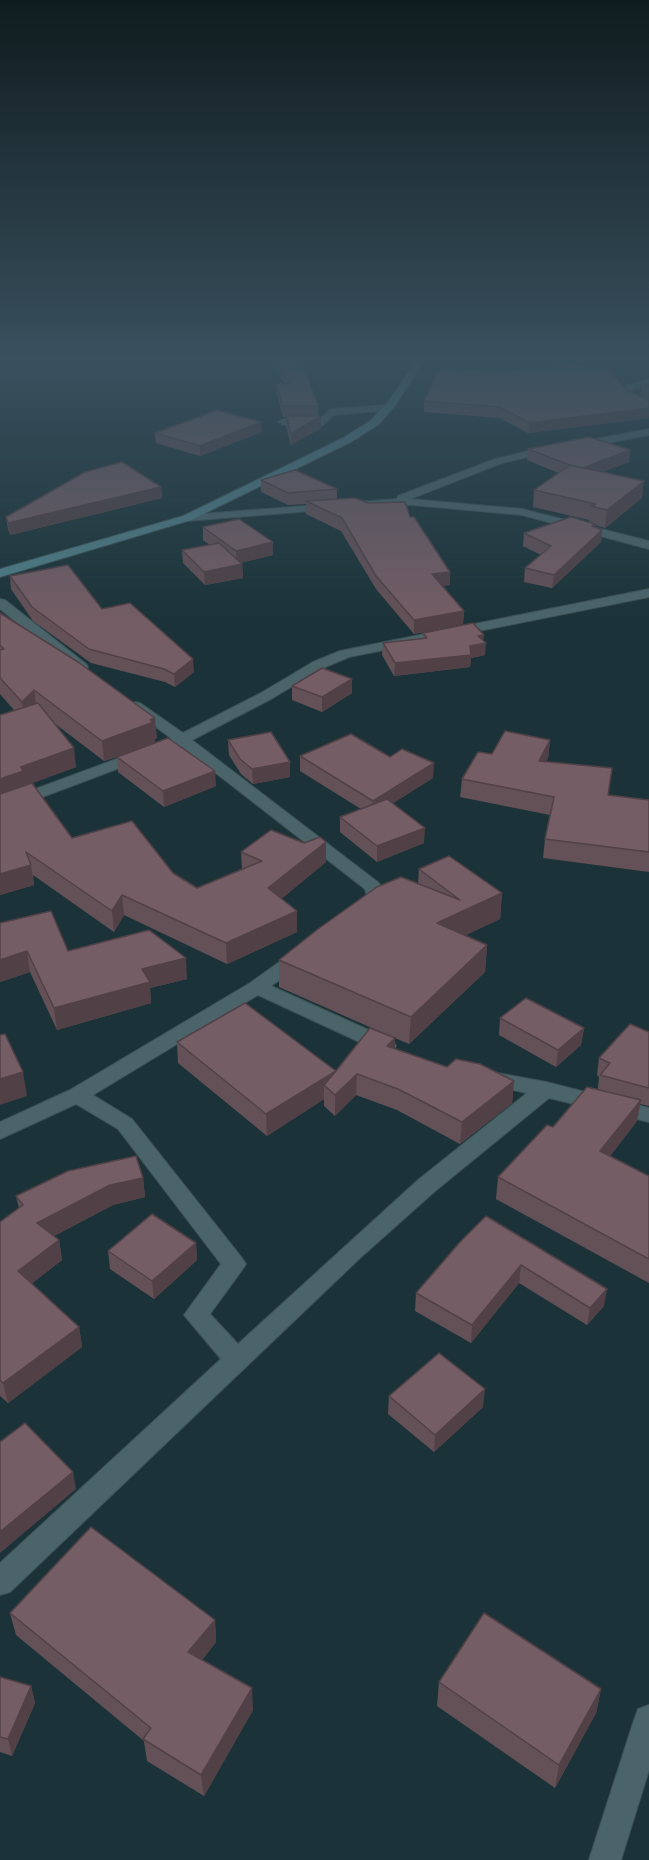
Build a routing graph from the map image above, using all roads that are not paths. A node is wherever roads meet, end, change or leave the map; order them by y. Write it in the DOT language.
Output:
graph roads {
  1 [pos="335,446"];
  2 [pos="571,446"];
  3 [pos="386,502"];
  4 [pos="187,518"];
  5 [pos="649,545"];
  6 [pos="0,573"];
  7 [pos="649,593"];
  8 [pos="0,603"];
  9 [pos="98,680"];
  10 [pos="126,700"];
  11 [pos="183,740"];
  12 [pos="0,808"];
  13 [pos="353,918"];
  14 [pos="314,946"];
  15 [pos="256,987"];
  16 [pos="401,1052"];
  17 [pos="477,1076"];
  18 [pos="546,1089"];
  19 [pos="77,1095"];
  20 [pos="649,1115"];
  21 [pos="0,1131"];
  22 [pos="237,1360"];
  23 [pos="0,1582"];
  24 [pos="649,1720"];
  25 [pos="605,1860"];
  1 -- 4 [label="main road"];
  2 -- 3 [label="street"];
  3 -- 4 [label="street"];
  3 -- 5 [label="street"];
  4 -- 6 [label="main road"];
  7 -- 11 [label="street"];
  8 -- 9 [label="street"];
  10 -- 11 [label="street"];
  11 -- 12 [label="street"];
  11 -- 13 [label="street"];
  14 -- 15 [label="street"];
  15 -- 16 [label="street"];
  15 -- 19 [label="street"];
  17 -- 18 [label="street"];
  18 -- 20 [label="street"];
  18 -- 22 [label="street"];
  19 -- 21 [label="street"];
  19 -- 22 [label="street"];
  22 -- 23 [label="street"];
  24 -- 25 [label="street"];
}
